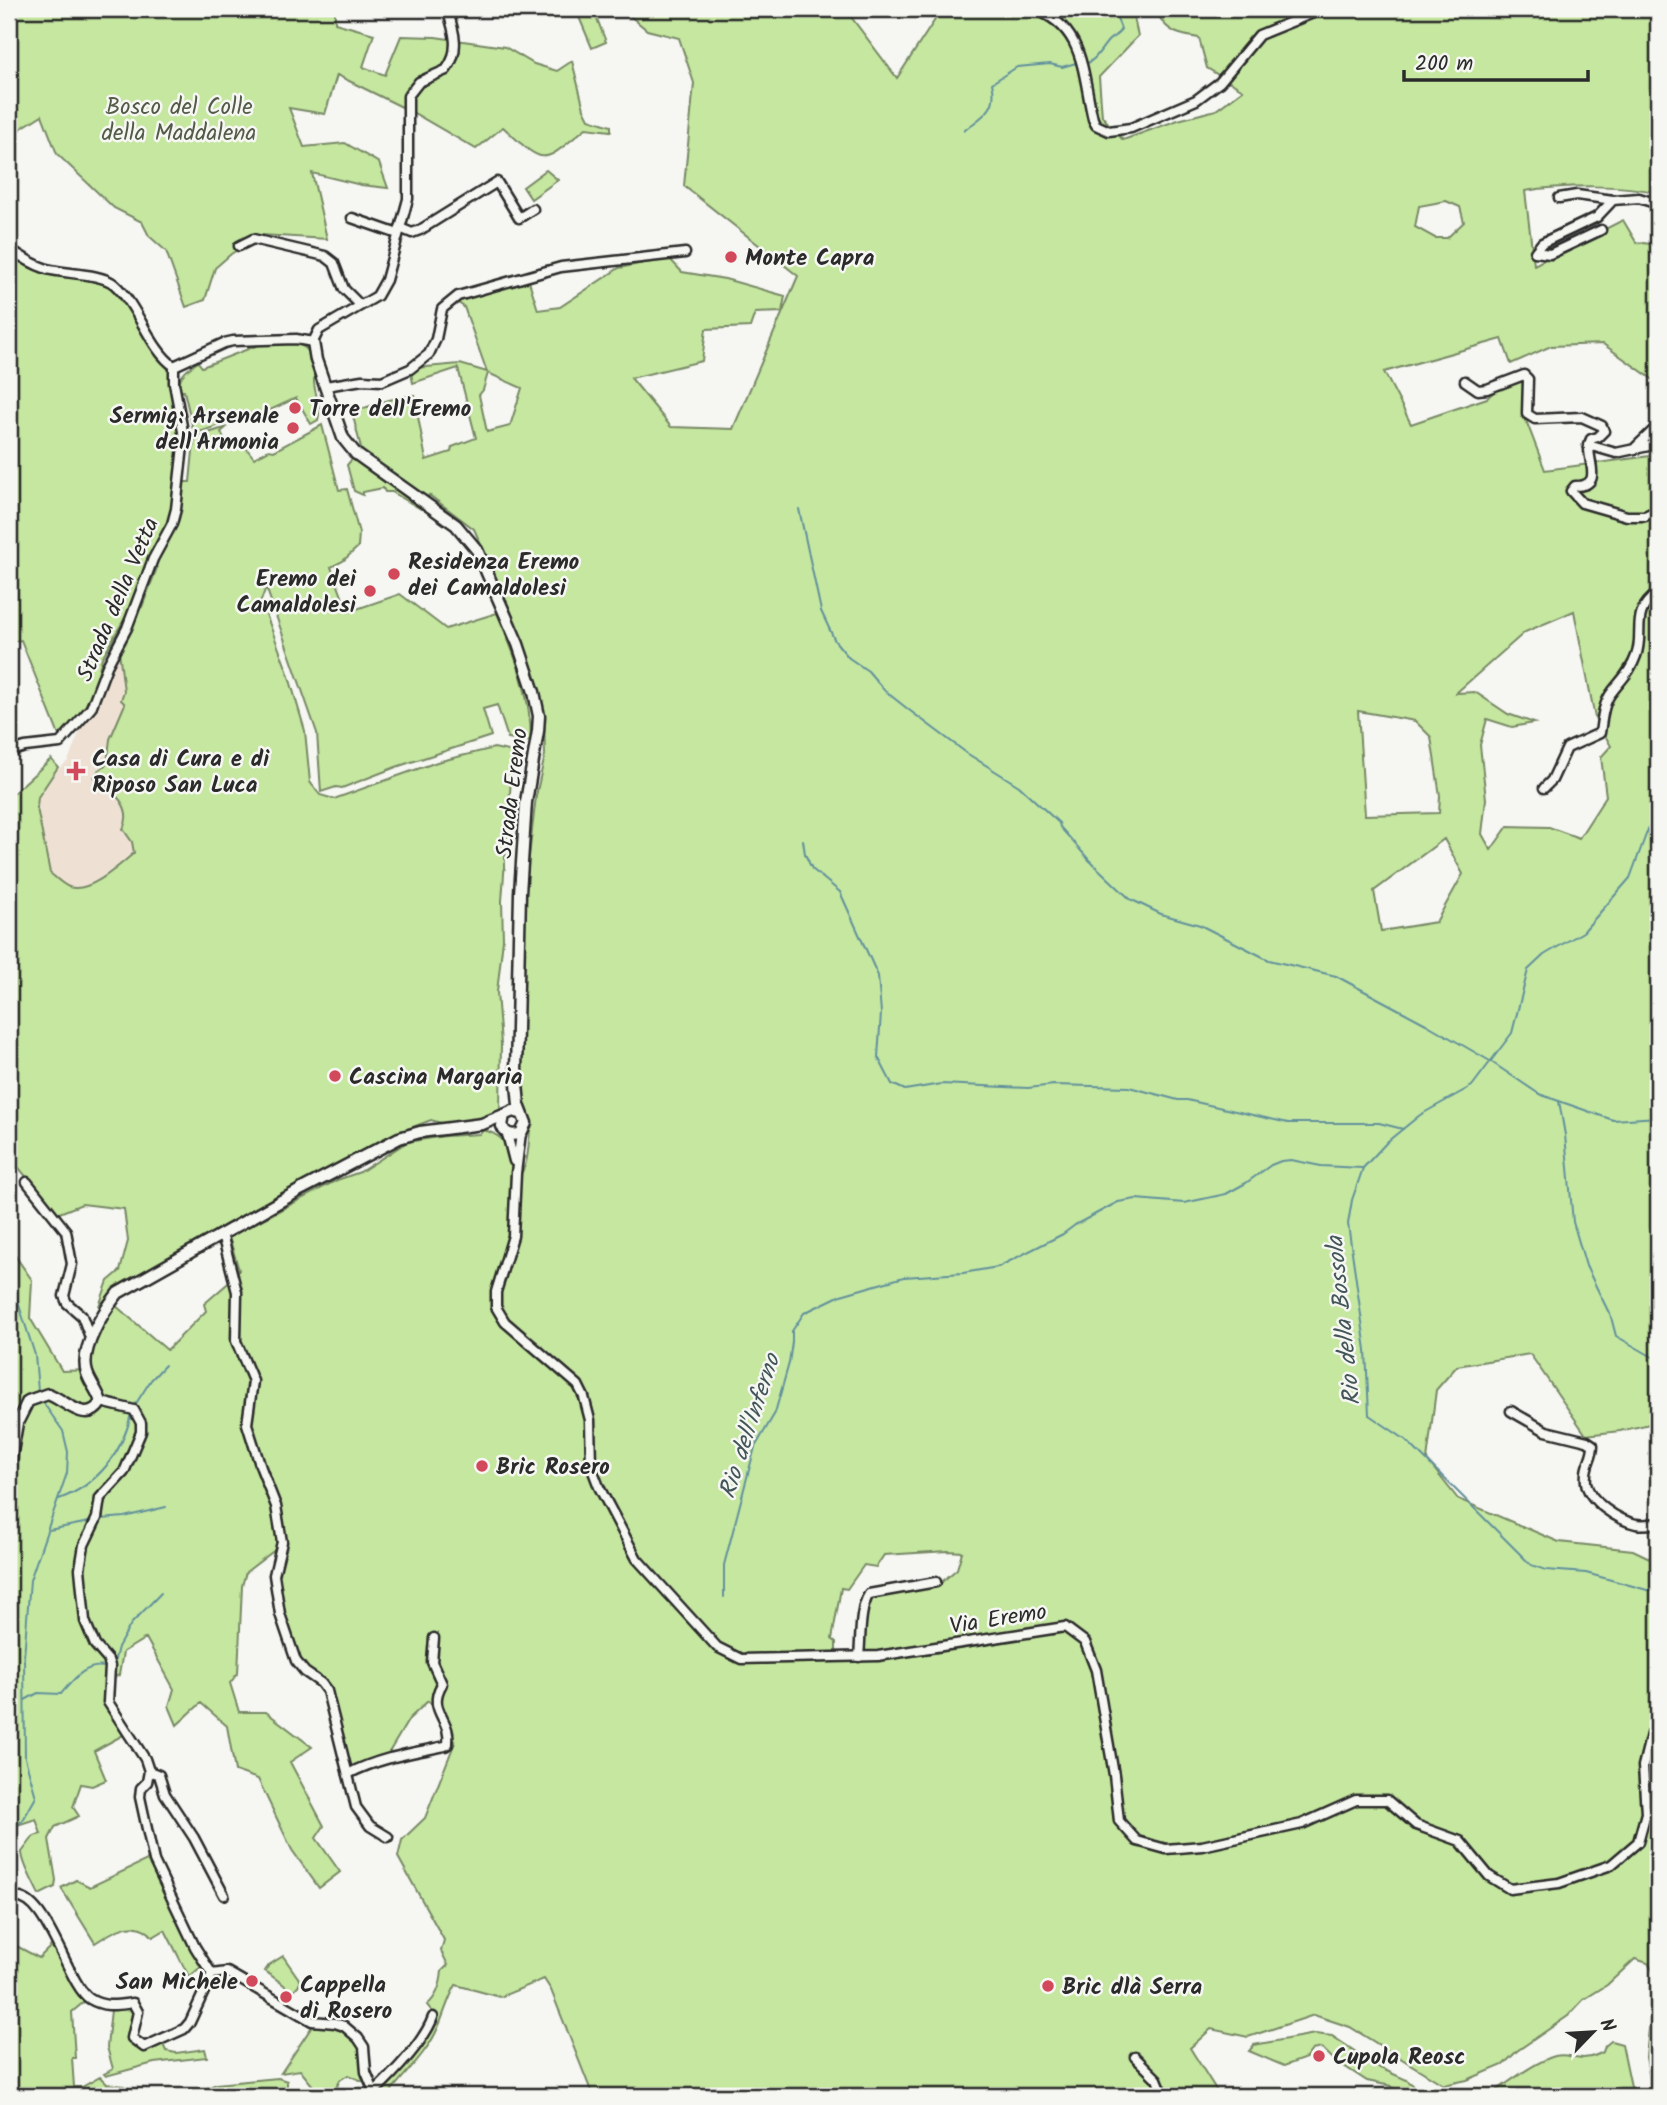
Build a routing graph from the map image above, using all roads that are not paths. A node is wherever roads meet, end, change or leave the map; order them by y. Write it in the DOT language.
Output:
graph roads {
  1 [pos="447,9"];
  2 [pos="1033,9"];
  3 [pos="1323,9"];
  4 [pos="1559,198"];
  5 [pos="1613,200"];
  6 [pos="1658,204"];
  7 [pos="533,209"];
  8 [pos="352,218"];
  9 [pos="1601,230"];
  10 [pos="399,231"];
  11 [pos="239,246"];
  12 [pos="9,248"];
  13 [pos="685,253"];
  14 [pos="360,305"];
  15 [pos="313,342"];
  16 [pos="174,366"];
  17 [pos="1465,381"];
  18 [pos="326,386"];
  19 [pos="1658,426"];
  20 [pos="1658,444"];
  21 [pos="1588,445"];
  22 [pos="1636,447"];
  23 [pos="1658,510"];
  24 [pos="1658,593"];
  25 [pos="9,752"];
  26 [pos="1544,788"];
  27 [pos="516,1073"];
  28 [pos="520,1113"];
  29 [pos="505,1114"];
  30 [pos="473,1126"];
  31 [pos="506,1133"];
  32 [pos="521,1133"];
  33 [pos="516,1173"];
  34 [pos="26,1182"];
  35 [pos="222,1234"];
  36 [pos="91,1340"];
  37 [pos="101,1402"];
  38 [pos="1511,1411"];
  39 [pos="9,1469"];
  40 [pos="1658,1523"];
  41 [pos="936,1582"];
  42 [pos="434,1639"];
  43 [pos="859,1657"];
  44 [pos="1658,1731"];
  45 [pos="149,1771"];
  46 [pos="348,1774"];
  47 [pos="388,1837"];
  48 [pos="224,1895"];
  49 [pos="9,1899"];
  50 [pos="212,1974"];
  51 [pos="433,2017"];
  52 [pos="1135,2057"];
  53 [pos="373,2095"];
  54 [pos="1164,2096"];
  1 -- 10 [label="street"];
  2 -- 3 [label="street"];
  4 -- 5 [label="street"];
  5 -- 6 [label="street"];
  5 -- 9 [label="street"];
  7 -- 10 [label="street"];
  8 -- 10 [label="street"];
  10 -- 14 [label="street"];
  11 -- 14 [label="street"];
  12 -- 16 [label="street"];
  13 -- 18 [label="street"];
  14 -- 15 [label="street"];
  15 -- 16 [label="street"];
  15 -- 18 [label="main road, Strada Eremo"];
  16 -- 25 [label="street, Strada della Vetta"];
  17 -- 21 [label="street"];
  18 -- 27 [label="main road, Strada Eremo"];
  19 -- 22 [label="street"];
  20 -- 22 [label="street"];
  21 -- 22 [label="street"];
  21 -- 23 [label="street"];
  24 -- 26 [label="street"];
  27 -- 28 [label="main road, Strada Eremo"];
  27 -- 29 [label="main road, Strada Eremo"];
  28 -- 29 [label="main road"];
  28 -- 32 [label="main road"];
  29 -- 30 [label="main road"];
  29 -- 31 [label="main road"];
  30 -- 31 [label="main road"];
  30 -- 35 [label="main road"];
  31 -- 32 [label="main road"];
  31 -- 33 [label="street, Via Eremo"];
  32 -- 33 [label="street, Via Eremo"];
  33 -- 43 [label="street, Via Eremo"];
  34 -- 36 [label="street"];
  35 -- 36 [label="main road"];
  35 -- 46 [label="street"];
  36 -- 37 [label="main road"];
  37 -- 39 [label="main road"];
  37 -- 45 [label="street"];
  38 -- 40 [label="street"];
  41 -- 43 [label="street"];
  42 -- 46 [label="street"];
  43 -- 44 [label="street, Via Eremo"];
  45 -- 48 [label="street"];
  45 -- 50 [label="street"];
  46 -- 47 [label="street"];
  49 -- 50 [label="street"];
  50 -- 53 [label="street"];
  51 -- 53 [label="street"];
  52 -- 54 [label="street"];
}
